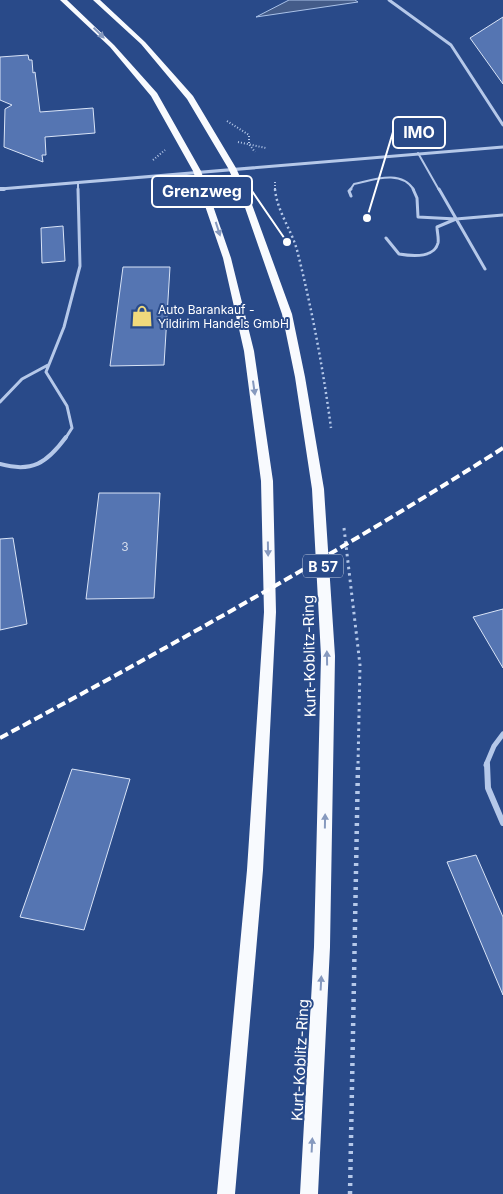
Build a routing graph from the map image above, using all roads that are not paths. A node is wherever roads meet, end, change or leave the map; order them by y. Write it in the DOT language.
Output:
graph roads {
  1 [pos="63,0"];
  2 [pos="96,0"];
  3 [pos="389,0"];
  4 [pos="503,124"];
  5 [pos="503,147"];
  6 [pos="418,153"];
  7 [pos="232,168"];
  8 [pos="197,171"];
  9 [pos="78,182"];
  10 [pos="0,189"];
  11 [pos="351,196"];
  12 [pos="503,215"];
  13 [pos="456,219"];
  14 [pos="386,238"];
  15 [pos="485,269"];
  16 [pos="48,365"];
  17 [pos="0,402"];
  18 [pos="0,464"];
  19 [pos="503,734"];
  20 [pos="503,823"];
  21 [pos="226,1194"];
  22 [pos="309,1194"];
  1 -- 8 [label="main road, one-way"];
  2 -- 7 [label="main road, Kurt-Koblitz-Ring / B 57"];
  3 -- 4 [label="street"];
  5 -- 6 [label="street"];
  6 -- 7 [label="street"];
  6 -- 13 [label="lane"];
  7 -- 8 [label="street"];
  22 -- 7 [label="main road, Kurt-Koblitz-Ring / B 57, one-way"];
  8 -- 9 [label="street"];
  8 -- 21 [label="main road, one-way"];
  9 -- 10 [label="street"];
  9 -- 16 [label="lane"];
  11 -- 13 [label="lane"];
  12 -- 13 [label="lane"];
  13 -- 14 [label="lane"];
  13 -- 15 [label="lane"];
  16 -- 17 [label="lane"];
  16 -- 18 [label="lane"];
  19 -- 20 [label="street"];
}
